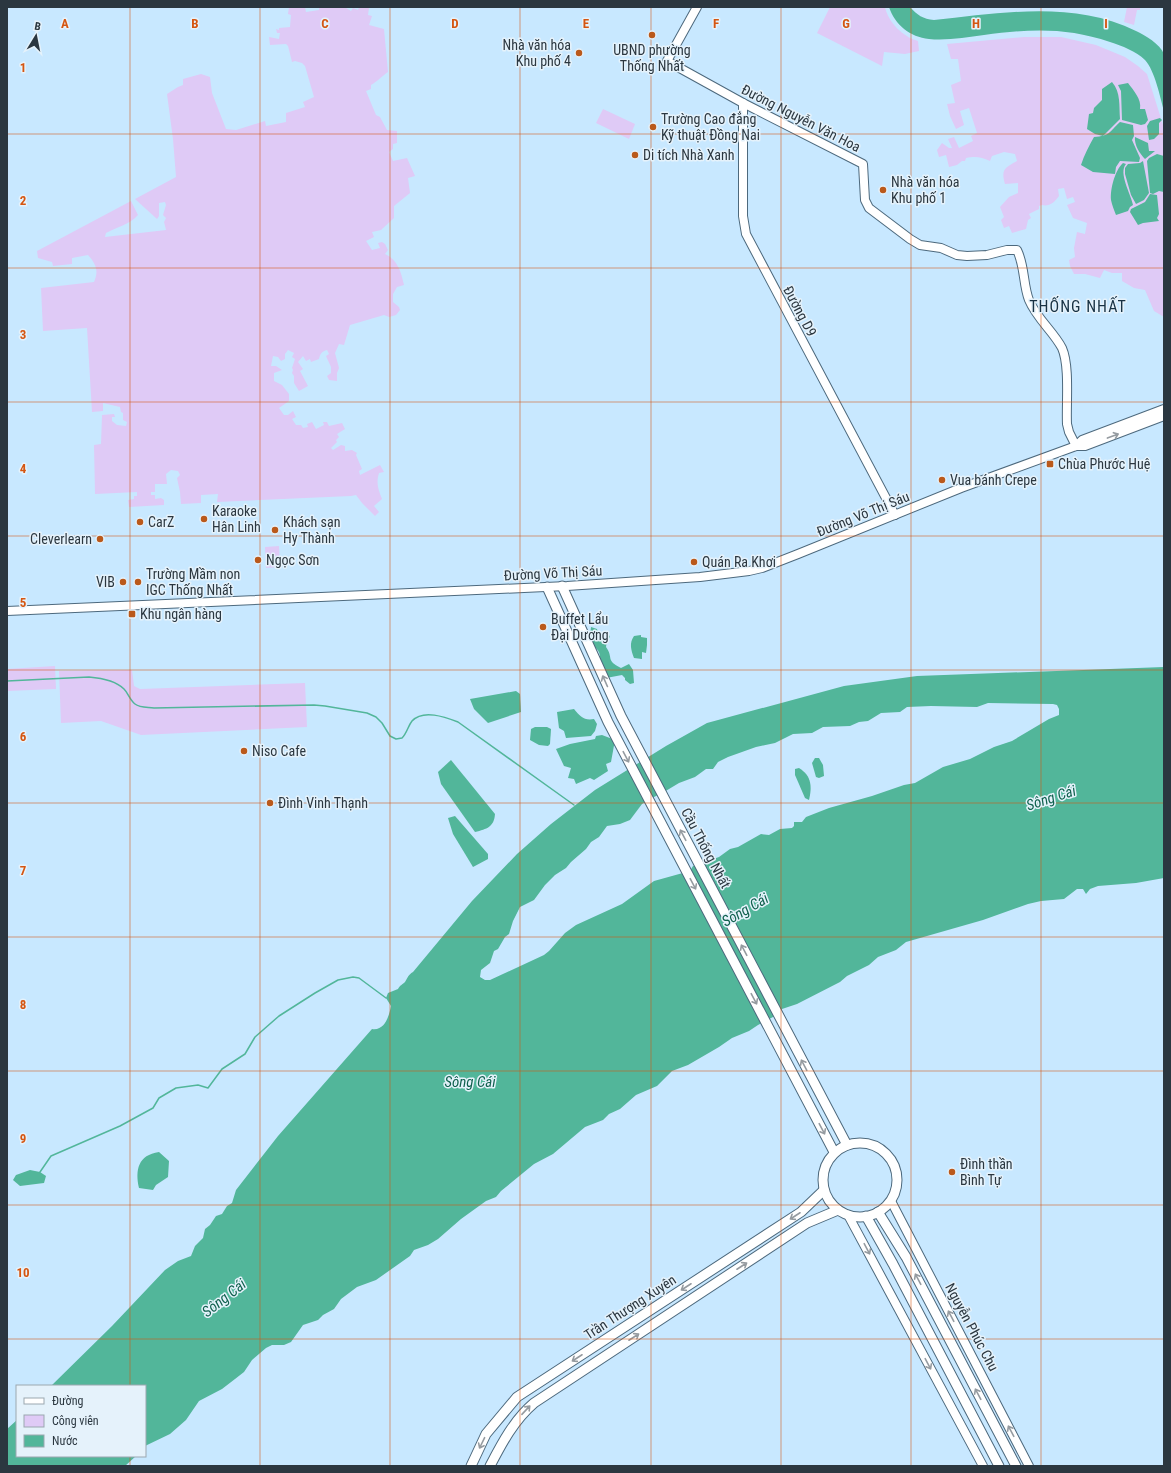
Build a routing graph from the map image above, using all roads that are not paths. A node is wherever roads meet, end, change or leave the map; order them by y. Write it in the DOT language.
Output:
graph roads {
  1 [pos="697,7"];
  2 [pos="743,103"];
  3 [pos="1164,410"];
  4 [pos="1164,416"];
  5 [pos="1076,446"];
  6 [pos="895,514"];
  7 [pos="562,586"];
  8 [pos="547,587"];
  9 [pos="7,611"];
  10 [pos="847,1145"];
  11 [pos="834,1152"];
  12 [pos="824,1190"];
  13 [pos="891,1201"];
  14 [pos="838,1210"];
  15 [pos="878,1212"];
  16 [pos="848,1215"];
  17 [pos="866,1216"];
  18 [pos="471,1466"];
  19 [pos="490,1466"];
  20 [pos="983,1466"];
  21 [pos="999,1466"];
  22 [pos="1016,1466"];
  23 [pos="1029,1466"];
  1 -- 2 [label="main road, Đường Nguyễn Văn Hoa"];
  2 -- 5 [label="main road, Đường Nguyễn Văn Hoa"];
  2 -- 6 [label="main road, Đường D9"];
  3 -- 5 [label="main road, Đường Võ Thị Sáu"];
  5 -- 4 [label="main road, Đường Võ Thị Sáu, one-way"];
  5 -- 6 [label="main road, Đường Võ Thị Sáu"];
  6 -- 7 [label="main road, Đường Võ Thị Sáu"];
  7 -- 8 [label="main road, Đường Võ Thị Sáu"];
  10 -- 7 [label="main road, Cầu Thống Nhất, one-way"];
  8 -- 9 [label="main road, Đường Võ Thị Sáu"];
  8 -- 11 [label="main road, Cầu Thống Nhất, one-way"];
  10 -- 11 [label="main road"];
  10 -- 13 [label="main road"];
  11 -- 12 [label="main road"];
  12 -- 14 [label="main road"];
  12 -- 18 [label="main road, Trần Thượng Xuyên, one-way"];
  13 -- 15 [label="main road"];
  23 -- 13 [label="main road, Nguyễn Phúc Chu, one-way"];
  14 -- 16 [label="main road"];
  19 -- 14 [label="main road, Trần Thượng Xuyên, one-way"];
  15 -- 17 [label="main road"];
  22 -- 15 [label="main road, Nguyễn Phúc Chu, one-way"];
  16 -- 17 [label="main road"];
  16 -- 20 [label="main road, one-way"];
  17 -- 21 [label="main road"];
}
